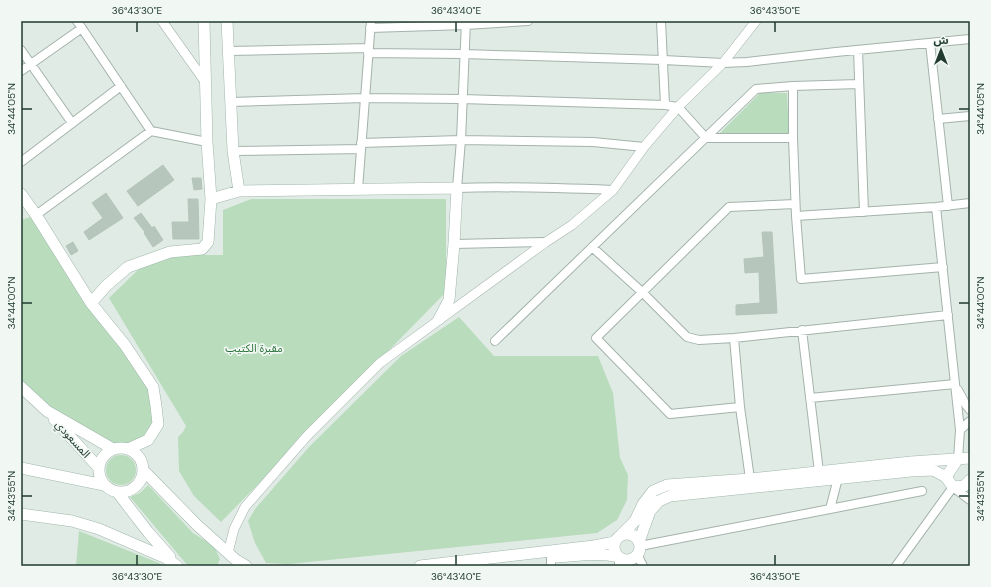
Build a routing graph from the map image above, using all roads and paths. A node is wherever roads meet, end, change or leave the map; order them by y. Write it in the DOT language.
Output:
graph roads {
  1 [pos="162,21"];
  2 [pos="204,21"];
  3 [pos="227,21"];
  4 [pos="528,21"];
  5 [pos="661,21"];
  6 [pos="756,21"];
  7 [pos="466,23"];
  8 [pos="79,25"];
  9 [pos="370,25"];
  10 [pos="970,39"];
  11 [pos="930,43"];
  12 [pos="21,50"];
  13 [pos="858,50"];
  14 [pos="228,51"];
  15 [pos="368,51"];
  16 [pos="464,54"];
  17 [pos="663,60"];
  18 [pos="723,63"];
  19 [pos="30,64"];
  20 [pos="21,70"];
  21 [pos="206,83"];
  22 [pos="859,84"];
  23 [pos="121,86"];
  24 [pos="793,86"];
  25 [pos="365,98"];
  26 [pos="462,99"];
  27 [pos="231,102"];
  28 [pos="665,105"];
  29 [pos="678,107"];
  30 [pos="970,116"];
  31 [pos="938,119"];
  32 [pos="72,123"];
  33 [pos="151,131"];
  34 [pos="706,138"];
  35 [pos="793,138"];
  36 [pos="461,140"];
  37 [pos="207,142"];
  38 [pos="361,146"];
  39 [pos="644,147"];
  40 [pos="233,151"];
  41 [pos="21,162"];
  42 [pos="457,188"];
  43 [pos="358,189"];
  44 [pos="613,190"];
  45 [pos="240,191"];
  46 [pos="21,194"];
  47 [pos="211,199"];
  48 [pos="970,203"];
  49 [pos="796,204"];
  50 [pos="948,206"];
  51 [pos="936,207"];
  52 [pos="864,212"];
  53 [pos="36,215"];
  54 [pos="796,216"];
  55 [pos="546,242"];
  56 [pos="454,244"];
  57 [pos="592,247"];
  58 [pos="943,267"];
  59 [pos="642,292"];
  60 [pos="91,303"];
  61 [pos="948,315"];
  62 [pos="439,319"];
  63 [pos="802,330"];
  64 [pos="734,338"];
  65 [pos="495,341"];
  66 [pos="956,384"];
  67 [pos="21,387"];
  68 [pos="810,398"];
  69 [pos="740,407"];
  70 [pos="970,410"];
  71 [pos="47,411"];
  72 [pos="970,421"];
  73 [pos="960,430"];
  74 [pos="113,449"];
  75 [pos="128,449"];
  76 [pos="970,458"];
  77 [pos="958,459"];
  78 [pos="21,468"];
  79 [pos="99,468"];
  80 [pos="144,471"];
  81 [pos="819,472"];
  82 [pos="946,477"];
  83 [pos="838,478"];
  84 [pos="750,479"];
  85 [pos="970,481"];
  86 [pos="104,485"];
  87 [pos="953,487"];
  88 [pos="922,491"];
  89 [pos="118,492"];
  90 [pos="970,500"];
  91 [pos="830,509"];
  92 [pos="21,514"];
  93 [pos="618,539"];
  94 [pos="639,547"];
  95 [pos="228,553"];
  96 [pos="619,561"];
  97 [pos="551,562"];
  98 [pos="177,566"];
  99 [pos="228,566"];
  100 [pos="246,566"];
  101 [pos="420,566"];
  102 [pos="488,566"];
  103 [pos="643,566"];
  104 [pos="896,566"];
  1 -- 21 [label="street"];
  2 -- 21 [label="main road"];
  3 -- 14 [label="main road"];
  4 -- 7 [label="street"];
  5 -- 17 [label="street"];
  6 -- 18 [label="street"];
  7 -- 9 [label="street"];
  7 -- 16 [label="street"];
  8 -- 19 [label="street"];
  8 -- 23 [label="street"];
  9 -- 15 [label="street"];
  10 -- 11 [label="street"];
  11 -- 13 [label="street"];
  11 -- 31 [label="street"];
  12 -- 19 [label="street"];
  13 -- 18 [label="street"];
  13 -- 22 [label="street"];
  14 -- 15 [label="street"];
  14 -- 27 [label="main road"];
  15 -- 16 [label="street"];
  15 -- 25 [label="street"];
  16 -- 17 [label="street"];
  16 -- 26 [label="street"];
  17 -- 18 [label="street"];
  17 -- 28 [label="street"];
  18 -- 29 [label="street"];
  19 -- 20 [label="street"];
  19 -- 32 [label="street"];
  21 -- 37 [label="main road"];
  22 -- 24 [label="street"];
  22 -- 52 [label="street"];
  23 -- 32 [label="street"];
  23 -- 33 [label="street"];
  24 -- 34 [label="street"];
  24 -- 35 [label="street"];
  25 -- 26 [label="street"];
  25 -- 27 [label="street"];
  25 -- 38 [label="street"];
  26 -- 28 [label="street"];
  26 -- 36 [label="street"];
  27 -- 40 [label="main road"];
  28 -- 29 [label="street"];
  29 -- 34 [label="street"];
  29 -- 39 [label="street"];
  30 -- 31 [label="street"];
  31 -- 50 [label="street"];
  32 -- 41 [label="street"];
  33 -- 37 [label="street"];
  33 -- 53 [label="street"];
  34 -- 35 [label="street"];
  34 -- 57 [label="street"];
  35 -- 49 [label="street"];
  36 -- 38 [label="street"];
  36 -- 39 [label="street"];
  36 -- 42 [label="street"];
  37 -- 47 [label="main road"];
  38 -- 40 [label="street"];
  38 -- 43 [label="street"];
  39 -- 44 [label="street"];
  40 -- 45 [label="main road"];
  42 -- 43 [label="main road"];
  42 -- 44 [label="street"];
  42 -- 56 [label="main road"];
  43 -- 45 [label="main road"];
  44 -- 55 [label="street"];
  45 -- 47 [label="main road"];
  46 -- 53 [label="main road"];
  47 -- 60 [label="main road"];
  48 -- 50 [label="street"];
  49 -- 54 [label="street"];
  49 -- 59 [label="street"];
  50 -- 51 [label="street"];
  51 -- 52 [label="street"];
  51 -- 58 [label="street"];
  52 -- 54 [label="street"];
  53 -- 60 [label="main road"];
  54 -- 58 [label="street"];
  55 -- 56 [label="street"];
  55 -- 62 [label="street"];
  56 -- 62 [label="main road"];
  57 -- 59 [label="street"];
  57 -- 65 [label="street"];
  58 -- 61 [label="street"];
  59 -- 64 [label="street"];
  59 -- 69 [label="street"];
  60 -- 75 [label="main road"];
  61 -- 63 [label="street"];
  61 -- 66 [label="street"];
  62 -- 95 [label="street"];
  63 -- 64 [label="street"];
  63 -- 68 [label="street"];
  64 -- 69 [label="street"];
  66 -- 68 [label="street"];
  66 -- 70 [label="street"];
  66 -- 73 [label="street"];
  67 -- 71 [label="main road"];
  68 -- 81 [label="street"];
  69 -- 84 [label="street"];
  71 -- 74 [label="main road"];
  71 -- 79 [label="main road, المسعودي"];
  72 -- 73 [label="street"];
  73 -- 77 [label="street"];
  74 -- 75 [label="main road"];
  74 -- 79 [label="main road"];
  75 -- 80 [label="main road"];
  76 -- 77 [label="main road"];
  77 -- 81 [label="main road"];
  77 -- 82 [label="main road"];
  78 -- 86 [label="main road"];
  79 -- 86 [label="main road"];
  80 -- 89 [label="main road"];
  80 -- 95 [label="main road"];
  81 -- 84 [label="main road"];
  82 -- 83 [label="main road"];
  82 -- 87 [label="main road"];
  83 -- 91 [label="street"];
  83 -- 94 [label="main road"];
  84 -- 93 [label="main road"];
  85 -- 87 [label="main road"];
  86 -- 89 [label="main road"];
  87 -- 90 [label="street"];
  87 -- 104 [label="street"];
  88 -- 91 [label="street"];
  89 -- 98 [label="main road"];
  91 -- 94 [label="street"];
  92 -- 98 [label="main road"];
  93 -- 94 [label="main road"];
  93 -- 96 [label="main road"];
  93 -- 101 [label="main road"];
  94 -- 96 [label="main road"];
  94 -- 103 [label="street"];
  95 -- 99 [label="main road"];
  95 -- 100 [label="main road"];
  96 -- 97 [label="main road"];
  97 -- 102 [label="main road"];
}
